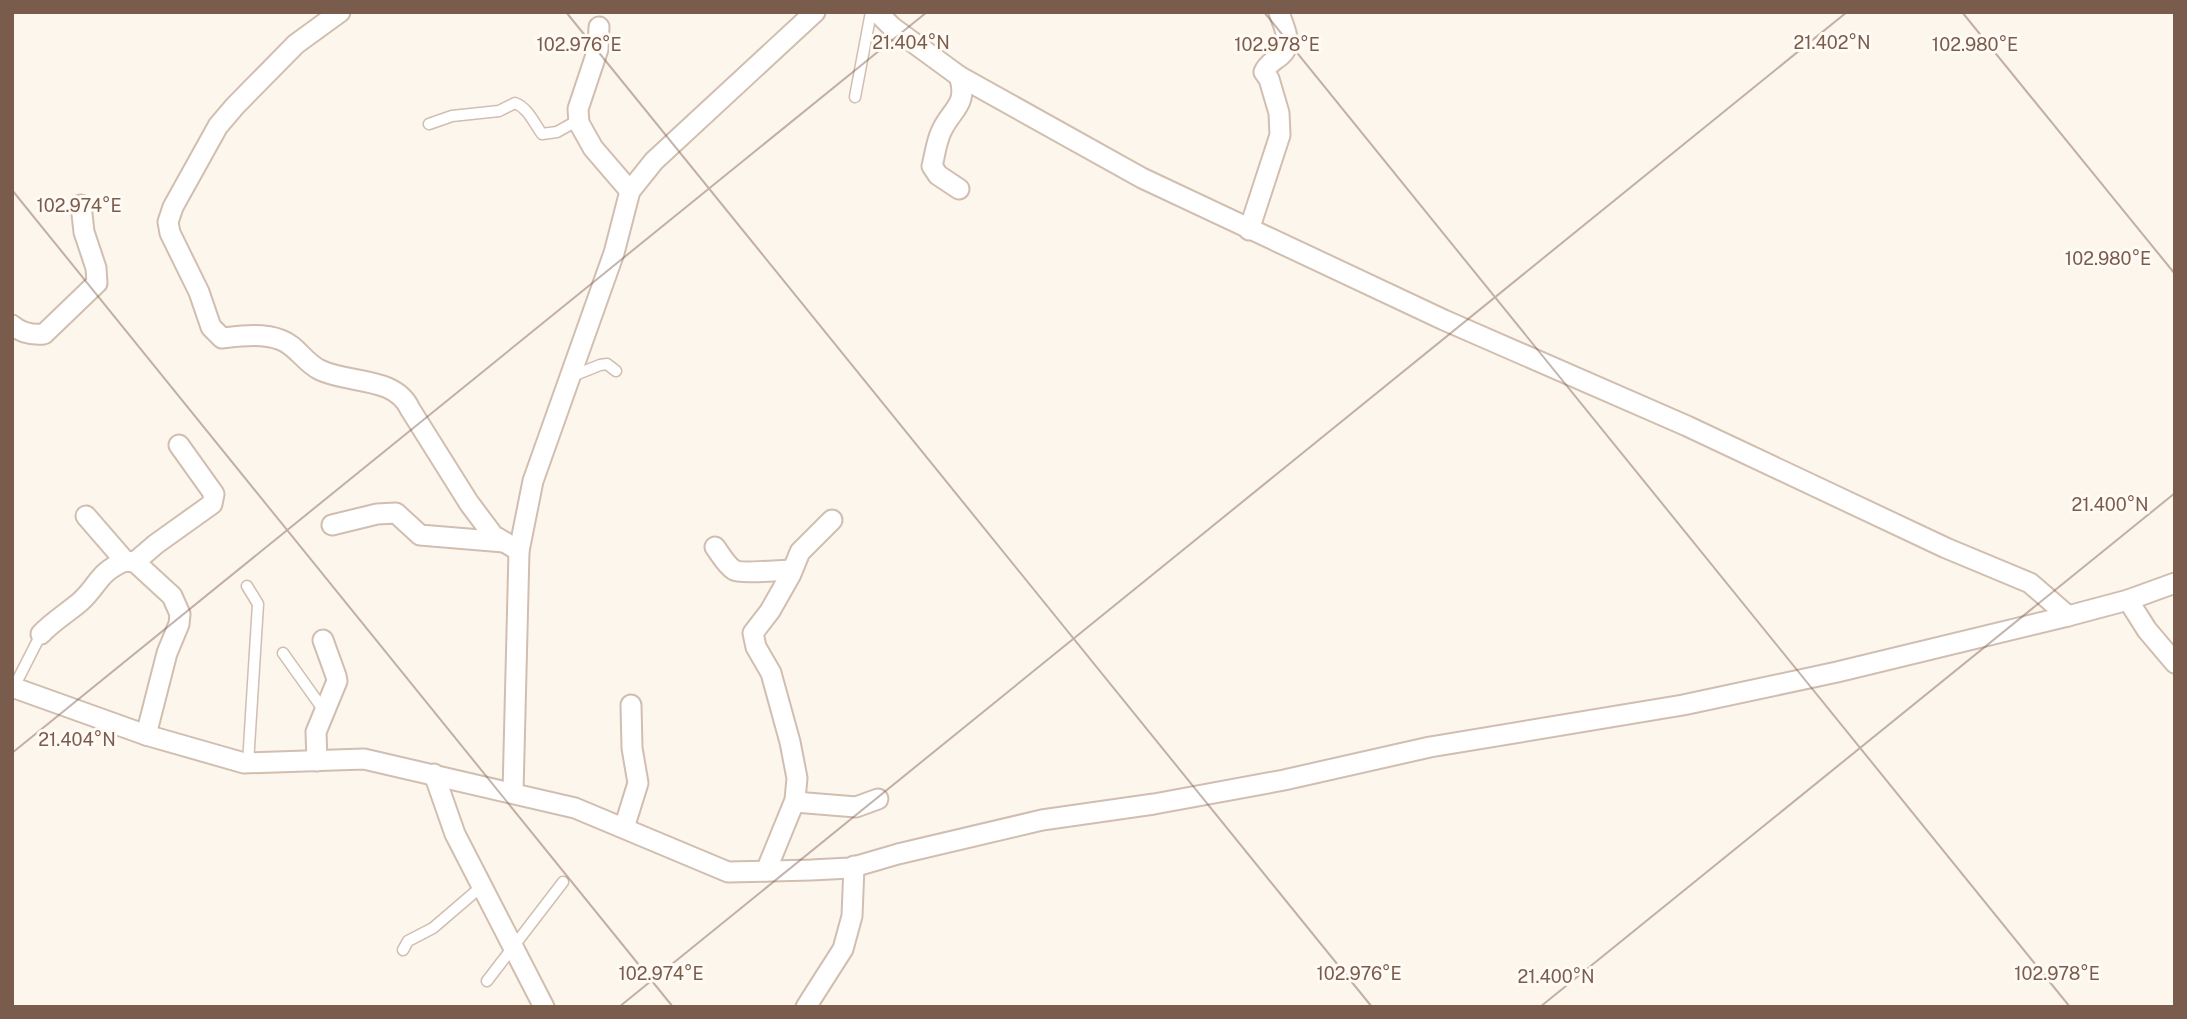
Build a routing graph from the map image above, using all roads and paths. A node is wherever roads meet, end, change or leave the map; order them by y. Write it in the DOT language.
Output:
graph roads {
  1 [pos="340,12"];
  2 [pos="816,12"];
  3 [pos="871,12"];
  4 [pos="877,12"];
  5 [pos="1279,12"];
  6 [pos="599,27"];
  7 [pos="959,76"];
  8 [pos="855,97"];
  9 [pos="579,123"];
  10 [pos="429,124"];
  11 [pos="959,189"];
  12 [pos="630,191"];
  13 [pos="81,205"];
  14 [pos="1249,230"];
  15 [pos="12,325"];
  16 [pos="616,371"];
  17 [pos="570,378"];
  18 [pos="179,445"];
  19 [pos="86,516"];
  20 [pos="832,520"];
  21 [pos="332,525"];
  22 [pos="511,547"];
  23 [pos="715,547"];
  24 [pos="130,562"];
  25 [pos="792,570"];
  26 [pos="2175,583"];
  27 [pos="247,586"];
  28 [pos="2127,600"];
  29 [pos="2068,617"];
  30 [pos="41,634"];
  31 [pos="323,640"];
  32 [pos="283,653"];
  33 [pos="2175,663"];
  34 [pos="13,687"];
  35 [pos="631,705"];
  36 [pos="326,712"];
  37 [pos="146,735"];
  38 [pos="317,761"];
  39 [pos="248,763"];
  40 [pos="434,774"];
  41 [pos="513,793"];
  42 [pos="878,799"];
  43 [pos="795,802"];
  44 [pos="624,828"];
  45 [pos="854,866"];
  46 [pos="766,871"];
  47 [pos="563,882"];
  48 [pos="482,886"];
  49 [pos="513,947"];
  50 [pos="403,950"];
  51 [pos="487,981"];
  52 [pos="544,1007"];
  53 [pos="806,1007"];
  1 -- 22 [label="street"];
  2 -- 12 [label="street"];
  3 -- 8 [label="lane"];
  4 -- 7 [label="street"];
  5 -- 14 [label="street"];
  6 -- 9 [label="street"];
  7 -- 11 [label="street"];
  7 -- 14 [label="street"];
  9 -- 10 [label="lane"];
  9 -- 12 [label="street"];
  12 -- 17 [label="street"];
  13 -- 15 [label="street"];
  14 -- 29 [label="street"];
  16 -- 17 [label="lane"];
  17 -- 22 [label="street"];
  18 -- 24 [label="street"];
  19 -- 24 [label="street"];
  20 -- 25 [label="street"];
  21 -- 22 [label="street"];
  22 -- 41 [label="street"];
  23 -- 25 [label="street"];
  24 -- 30 [label="street"];
  24 -- 37 [label="street"];
  25 -- 43 [label="street"];
  26 -- 28 [label="street"];
  27 -- 39 [label="lane"];
  28 -- 29 [label="street"];
  28 -- 33 [label="street"];
  29 -- 45 [label="street"];
  30 -- 34 [label="lane"];
  31 -- 36 [label="street"];
  32 -- 36 [label="lane"];
  34 -- 37 [label="street"];
  35 -- 44 [label="street"];
  36 -- 38 [label="street"];
  37 -- 39 [label="street"];
  38 -- 39 [label="street"];
  38 -- 40 [label="street"];
  40 -- 41 [label="street"];
  40 -- 48 [label="street"];
  41 -- 44 [label="street"];
  42 -- 43 [label="street"];
  43 -- 46 [label="street"];
  44 -- 46 [label="street"];
  45 -- 46 [label="street"];
  45 -- 53 [label="street"];
  47 -- 49 [label="lane"];
  48 -- 49 [label="street"];
  48 -- 50 [label="lane"];
  49 -- 51 [label="lane"];
  49 -- 52 [label="street"];
}
